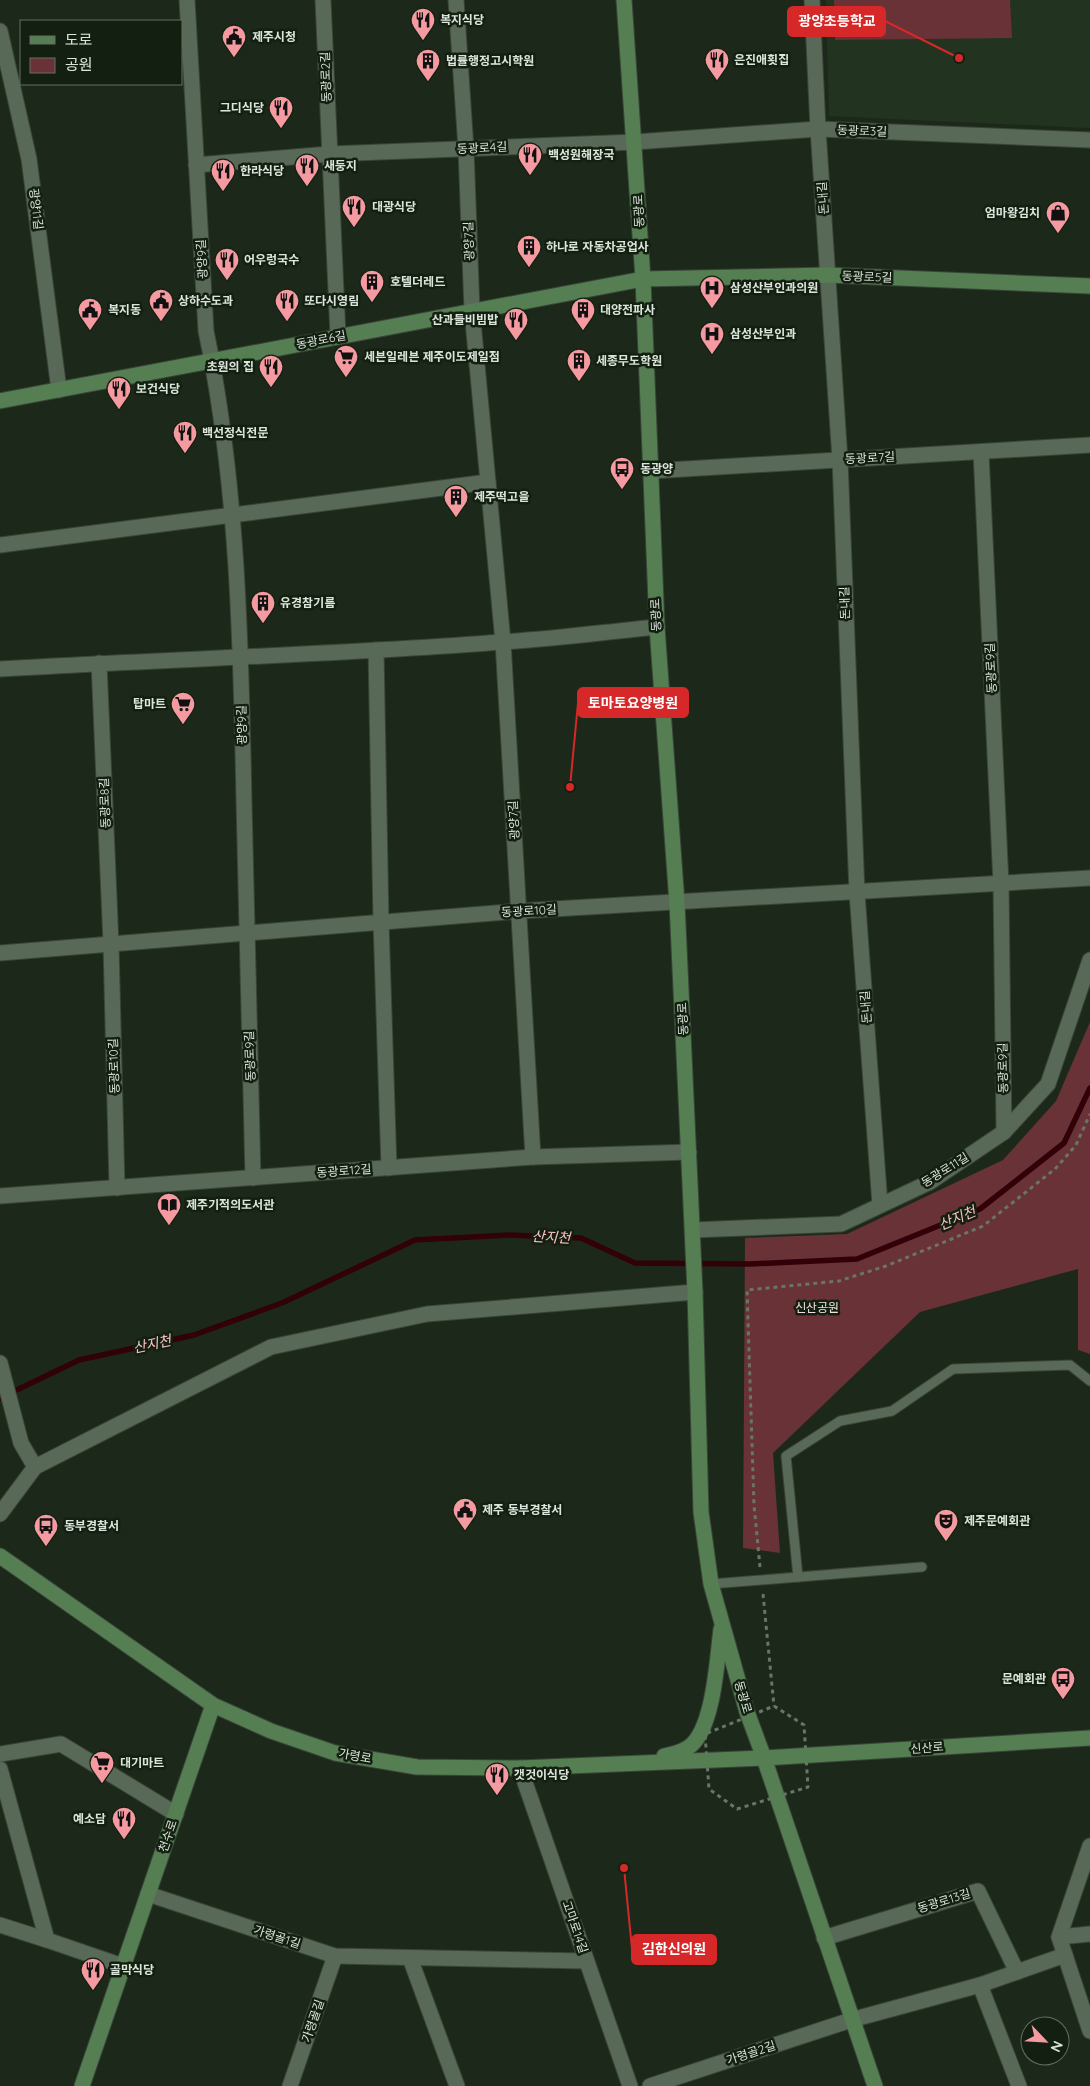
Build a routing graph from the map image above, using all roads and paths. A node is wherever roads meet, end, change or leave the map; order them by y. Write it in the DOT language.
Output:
graph roads {
  1 [pos="187,0"];
  2 [pos="323,0"];
  3 [pos="456,0"];
  4 [pos="624,0"];
  5 [pos="812,0"];
  6 [pos="0,31"];
  7 [pos="818,129"];
  8 [pos="1090,140"];
  9 [pos="635,142"];
  10 [pos="466,149"];
  11 [pos="329,154"];
  12 [pos="196,165"];
  13 [pos="828,275"];
  14 [pos="643,279"];
  15 [pos="1090,286"];
  16 [pos="472,311"];
  17 [pos="338,336"];
  18 [pos="212,361"];
  19 [pos="59,390"];
  20 [pos="0,401"];
  21 [pos="1090,445"];
  22 [pos="981,452"];
  23 [pos="840,460"];
  24 [pos="651,471"];
  25 [pos="488,482"];
  26 [pos="232,516"];
  27 [pos="0,545"];
  28 [pos="657,627"];
  29 [pos="503,642"];
  30 [pos="376,650"];
  31 [pos="241,658"];
  32 [pos="99,663"];
  33 [pos="0,669"];
  34 [pos="1090,878"];
  35 [pos="1001,884"];
  36 [pos="857,892"];
  37 [pos="678,904"];
  38 [pos="519,911"];
  39 [pos="381,922"];
  40 [pos="246,933"];
  41 [pos="111,944"];
  42 [pos="0,953"];
  43 [pos="1090,960"];
  44 [pos="1090,1114"];
  45 [pos="1004,1132"];
  46 [pos="689,1152"];
  47 [pos="533,1157"];
  48 [pos="389,1168"];
  49 [pos="253,1178"];
  50 [pos="117,1188"];
  51 [pos="0,1196"];
  52 [pos="880,1205"];
  53 [pos="693,1231"];
  54 [pos="695,1292"];
  55 [pos="0,1364"];
  56 [pos="1090,1381"];
  57 [pos="35,1467"];
  58 [pos="0,1514"];
  59 [pos="0,1556"];
  60 [pos="922,1567"];
  61 [pos="798,1577"];
  62 [pos="761,1580"];
  63 [pos="711,1584"];
  64 [pos="722,1623"];
  65 [pos="213,1705"];
  66 [pos="774,1706"];
  67 [pos="1090,1738"];
  68 [pos="0,1754"];
  69 [pos="764,1758"];
  70 [pos="638,1763"];
  71 [pos="520,1768"];
  72 [pos="0,1769"];
  73 [pos="176,1814"];
  74 [pos="1090,1846"];
  75 [pos="148,1894"];
  76 [pos="0,1925"];
  77 [pos="1090,1934"];
  78 [pos="1059,1937"];
  79 [pos="824,1938"];
  80 [pos="47,1940"];
  81 [pos="335,1956"];
  82 [pos="1065,1956"];
  83 [pos="410,1958"];
  84 [pos="586,1961"];
  85 [pos="123,1966"];
  86 [pos="1017,1972"];
  87 [pos="980,1985"];
  88 [pos="851,2020"];
  89 [pos="1090,2031"];
  90 [pos="82,2086"];
  91 [pos="290,2086"];
  92 [pos="457,2086"];
  93 [pos="630,2086"];
  94 [pos="650,2086"];
  95 [pos="875,2086"];
  96 [pos="1019,2086"];
  1 -- 12 [label="street, 광양9길"];
  2 -- 11 [label="street, 동광로2길"];
  3 -- 10 [label="street, 광양7길"];
  4 -- 9 [label="main road, 동광로"];
  5 -- 7 [label="street, 돈내길"];
  6 -- 19 [label="street, 광양11길"];
  7 -- 8 [label="street, 동광로3길"];
  7 -- 9 [label="street, 동광로3길"];
  7 -- 13 [label="street, 돈내길"];
  9 -- 10 [label="street, 동광로4길"];
  9 -- 14 [label="main road, 동광로"];
  10 -- 11 [label="street, 동광로4길"];
  10 -- 16 [label="street, 광양7길"];
  11 -- 12 [label="street, 동광로4길"];
  11 -- 17 [label="street"];
  12 -- 18 [label="street, 광양9길"];
  13 -- 14 [label="main road, 동광로5길"];
  13 -- 15 [label="main road, 동광로5길"];
  13 -- 23 [label="street, 돈내길"];
  14 -- 16 [label="main road, 동광로6길"];
  14 -- 24 [label="main road, 동광로"];
  16 -- 17 [label="main road, 동광로6길"];
  16 -- 25 [label="street, 광양7길"];
  17 -- 18 [label="main road, 동광로6길"];
  18 -- 19 [label="main road, 동광로6길"];
  18 -- 26 [label="street, 광양9길"];
  19 -- 20 [label="main road, 동광로6길"];
  21 -- 22 [label="street, 동광로7길"];
  22 -- 23 [label="street, 동광로7길"];
  22 -- 35 [label="street, 동광로9길"];
  23 -- 24 [label="street, 동광로7길"];
  23 -- 36 [label="street, 돈내길"];
  24 -- 28 [label="main road, 동광로"];
  25 -- 26 [label="street"];
  25 -- 29 [label="street, 광양7길"];
  26 -- 27 [label="street"];
  26 -- 31 [label="street, 광양9길"];
  28 -- 29 [label="street"];
  28 -- 37 [label="main road, 동광로"];
  29 -- 30 [label="street"];
  29 -- 38 [label="street, 광양7길"];
  30 -- 31 [label="street"];
  30 -- 39 [label="street"];
  31 -- 32 [label="street"];
  31 -- 40 [label="street, 광양9길"];
  32 -- 33 [label="street"];
  32 -- 41 [label="street, 동광로8길"];
  34 -- 35 [label="street"];
  35 -- 36 [label="street"];
  35 -- 45 [label="street, 동광로9길"];
  36 -- 37 [label="street"];
  36 -- 52 [label="street, 돈내길"];
  37 -- 38 [label="street, 동광로10길"];
  37 -- 46 [label="main road, 동광로"];
  38 -- 39 [label="street, 동광로10길"];
  38 -- 47 [label="street, 광양7길"];
  39 -- 40 [label="street, 동광로10길"];
  39 -- 48 [label="street"];
  40 -- 41 [label="street, 동광로10길"];
  40 -- 49 [label="street, 동광로9길"];
  41 -- 42 [label="street, 동광로10길"];
  41 -- 50 [label="street, 동광로10길"];
  43 -- 45 [label="street, 동광로11길"];
  44 -- 62 [label="path"];
  45 -- 52 [label="street, 동광로11길"];
  46 -- 47 [label="street, 동광로12길"];
  46 -- 53 [label="main road, 동광로"];
  47 -- 48 [label="street, 동광로12길"];
  48 -- 49 [label="street, 동광로12길"];
  49 -- 50 [label="street, 동광로12길"];
  50 -- 51 [label="street, 동광로12길"];
  52 -- 53 [label="street, 동광로11길"];
  53 -- 54 [label="main road, 동광로"];
  54 -- 57 [label="street"];
  54 -- 63 [label="main road, 동광로"];
  55 -- 57 [label="street"];
  56 -- 61 [label="lane"];
  57 -- 58 [label="street"];
  59 -- 65 [label="main road, 가령로"];
  60 -- 61 [label="lane"];
  61 -- 62 [label="lane"];
  62 -- 63 [label="lane"];
  62 -- 66 [label="path"];
  63 -- 64 [label="main road, 동광로"];
  64 -- 69 [label="main road, 동광로"];
  64 -- 70 [label="main road"];
  65 -- 71 [label="main road, 가령로"];
  65 -- 73 [label="main road, 천수로"];
  67 -- 69 [label="main road, 신산로"];
  68 -- 73 [label="street"];
  69 -- 70 [label="main road, 가령로"];
  69 -- 79 [label="main road, 동광로"];
  70 -- 71 [label="main road, 가령로"];
  71 -- 84 [label="street, 고마로14길"];
  72 -- 80 [label="street"];
  73 -- 75 [label="main road, 천수로"];
  74 -- 78 [label="street"];
  75 -- 81 [label="street, 가령골1길"];
  75 -- 85 [label="main road, 천수로"];
  76 -- 80 [label="street"];
  77 -- 78 [label="street"];
  78 -- 82 [label="street"];
  79 -- 86 [label="street, 동광로13길"];
  79 -- 88 [label="main road, 동광로"];
  80 -- 85 [label="street"];
  81 -- 83 [label="street, 가령골1길"];
  81 -- 91 [label="street, 가령골길"];
  82 -- 86 [label="street"];
  82 -- 89 [label="street"];
  83 -- 84 [label="street, 가령골1길"];
  83 -- 92 [label="street"];
  84 -- 93 [label="street, 고마로14길"];
  85 -- 90 [label="main road, 천수로"];
  86 -- 87 [label="street"];
  87 -- 88 [label="street"];
  87 -- 96 [label="street"];
  88 -- 94 [label="street, 가령골2길"];
  88 -- 95 [label="main road, 동광로"];
}
